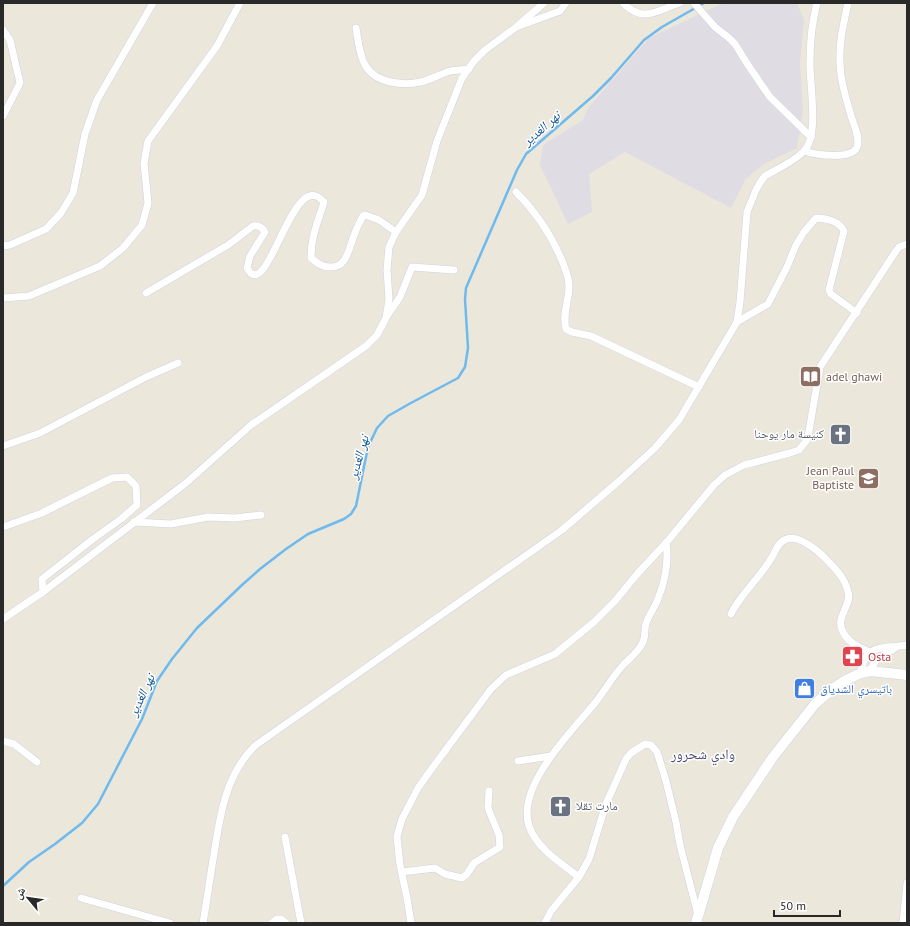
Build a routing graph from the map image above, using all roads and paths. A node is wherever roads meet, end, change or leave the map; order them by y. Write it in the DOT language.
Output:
graph roads {
  1 [pos="153,3"];
  2 [pos="240,3"];
  3 [pos="544,3"];
  4 [pos="566,3"];
  5 [pos="623,3"];
  6 [pos="680,3"];
  7 [pos="817,3"];
  8 [pos="848,3"];
  9 [pos="696,4"];
  10 [pos="356,28"];
  11 [pos="515,28"];
  12 [pos="3,30"];
  13 [pos="468,69"];
  14 [pos="3,116"];
  15 [pos="811,137"];
  16 [pos="805,151"];
  17 [pos="516,192"];
  18 [pos="396,232"];
  19 [pos="907,244"];
  20 [pos="3,246"];
  21 [pos="454,270"];
  22 [pos="146,293"];
  23 [pos="3,298"];
  24 [pos="857,313"];
  25 [pos="386,318"];
  26 [pos="737,322"];
  27 [pos="178,363"];
  28 [pos="699,387"];
  29 [pos="3,446"];
  30 [pos="261,515"];
  31 [pos="134,522"];
  32 [pos="3,527"];
  33 [pos="666,543"];
  34 [pos="43,592"];
  35 [pos="731,614"];
  36 [pos="4,618"];
  37 [pos="907,645"];
  38 [pos="896,646"];
  39 [pos="870,652"];
  40 [pos="866,672"];
  41 [pos="907,675"];
  42 [pos="3,741"];
  43 [pos="551,756"];
  44 [pos="518,761"];
  45 [pos="37,762"];
  46 [pos="489,791"];
  47 [pos="285,837"];
  48 [pos="402,872"];
  49 [pos="579,877"];
  50 [pos="907,883"];
  51 [pos="81,898"];
  52 [pos="697,920"];
  53 [pos="170,923"];
  54 [pos="204,923"];
  55 [pos="272,923"];
  56 [pos="286,923"];
  57 [pos="301,923"];
  58 [pos="411,923"];
  59 [pos="545,923"];
  60 [pos="903,923"];
  1 -- 20 [label="street"];
  2 -- 23 [label="street"];
  3 -- 11 [label="street"];
  4 -- 11 [label="street"];
  5 -- 6 [label="street"];
  7 -- 15 [label="street"];
  8 -- 16 [label="street"];
  9 -- 15 [label="street"];
  10 -- 13 [label="street"];
  11 -- 13 [label="street"];
  12 -- 14 [label="street"];
  13 -- 18 [label="street"];
  15 -- 16 [label="street"];
  16 -- 26 [label="street"];
  17 -- 28 [label="street"];
  18 -- 22 [label="street"];
  18 -- 25 [label="street"];
  19 -- 24 [label="street"];
  21 -- 25 [label="street"];
  24 -- 26 [label="street"];
  24 -- 33 [label="street"];
  25 -- 31 [label="street"];
  26 -- 28 [label="street"];
  27 -- 29 [label="street"];
  28 -- 54 [label="street"];
  30 -- 31 [label="street"];
  31 -- 34 [label="street"];
  32 -- 34 [label="street"];
  33 -- 43 [label="street"];
  33 -- 48 [label="street"];
  34 -- 36 [label="street"];
  35 -- 39 [label="street"];
  37 -- 38 [label="street"];
  38 -- 39 [label="street"];
  38 -- 40 [label="street"];
  39 -- 40 [label="street"];
  40 -- 41 [label="main road"];
  40 -- 52 [label="main road"];
  42 -- 45 [label="street"];
  43 -- 44 [label="street"];
  43 -- 49 [label="street"];
  46 -- 48 [label="street"];
  47 -- 57 [label="street"];
  48 -- 58 [label="street"];
  49 -- 52 [label="street"];
  49 -- 59 [label="street"];
  50 -- 60 [label="street"];
  51 -- 53 [label="street"];
  55 -- 56 [label="street"];
}
